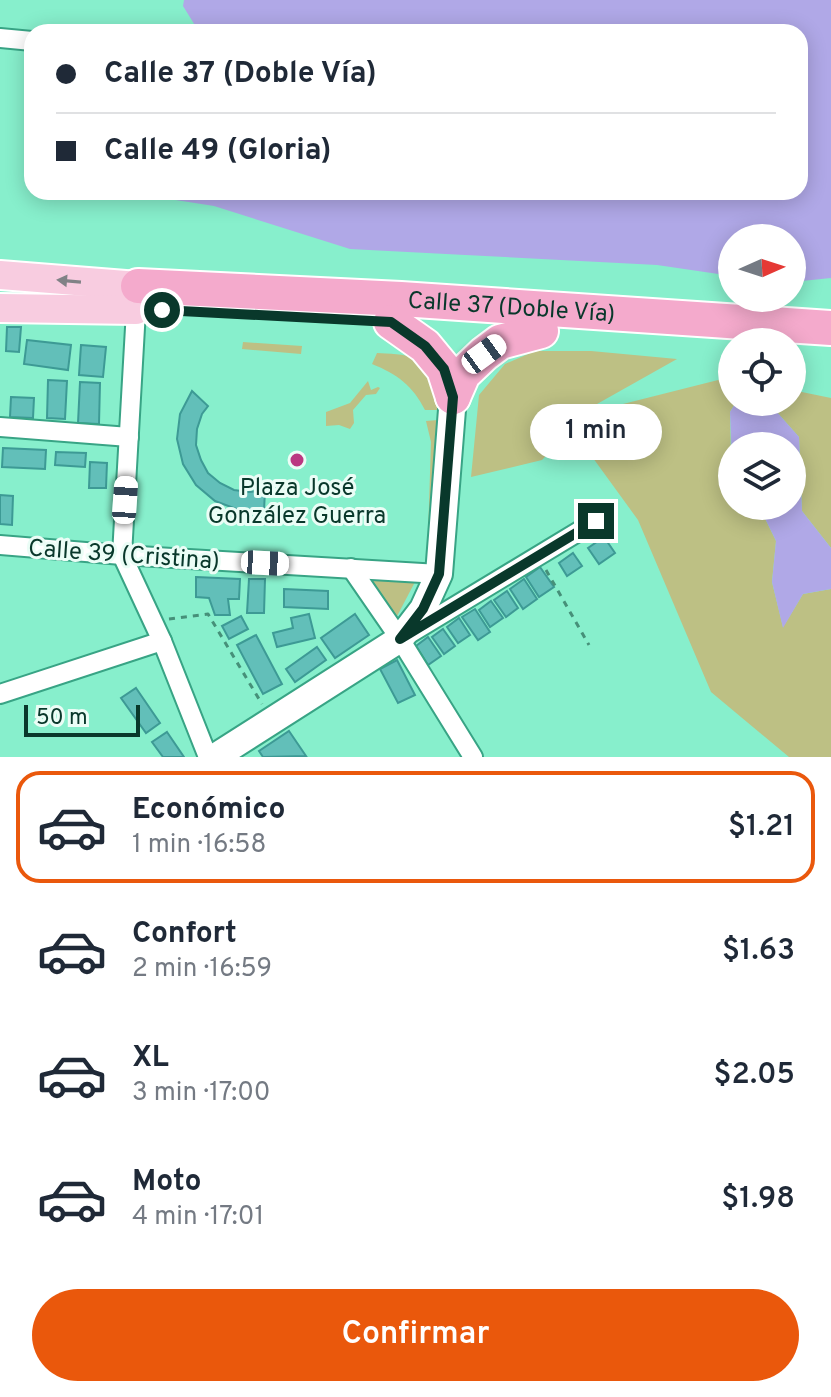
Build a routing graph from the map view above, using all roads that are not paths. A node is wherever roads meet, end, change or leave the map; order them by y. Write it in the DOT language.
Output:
graph roads {
  1 [pos="0,38"];
  2 [pos="24,40"];
  3 [pos="0,275"];
  4 [pos="137,298"];
  5 [pos="0,308"];
  6 [pos="391,322"];
  7 [pos="831,328"];
  8 [pos="541,331"];
  9 [pos="718,343"];
  10 [pos="806,349"];
  11 [pos="831,351"];
  12 [pos="453,397"];
  13 [pos="0,427"];
  14 [pos="129,437"];
  15 [pos="596,521"];
  16 [pos="0,545"];
  17 [pos="122,555"];
  18 [pos="351,568"];
  19 [pos="439,574"];
  20 [pos="400,639"];
  21 [pos="162,641"];
  22 [pos="0,694"];
  23 [pos="208,757"];
  24 [pos="215,757"];
  25 [pos="473,757"];
  1 -- 2 [label="street"];
  4 -- 3 [label="main road, Calle 37 (Doble Vía), one-way"];
  4 -- 5 [label="main road, Calle 37 (Doble Vía)"];
  4 -- 6 [label="highway, Calle 37 (Doble Vía)"];
  4 -- 7 [label="highway, Calle 37 (Doble Vía)"];
  4 -- 14 [label="street"];
  6 -- 8 [label="highway, Calle 37 (Doble Vía)"];
  6 -- 12 [label="highway"];
  8 -- 9 [label="highway, Calle 37 (Doble Vía)"];
  8 -- 12 [label="highway"];
  10 -- 11 [label="highway"];
  12 -- 19 [label="street"];
  13 -- 14 [label="street"];
  14 -- 17 [label="street"];
  15 -- 20 [label="street"];
  16 -- 17 [label="street, Calle 39 (Cristina)"];
  17 -- 18 [label="street, Calle 39 (Cristina)"];
  17 -- 21 [label="street"];
  18 -- 19 [label="street, Calle 39 (Cristina)"];
  18 -- 20 [label="street"];
  19 -- 20 [label="street"];
  20 -- 24 [label="street"];
  20 -- 25 [label="street"];
  21 -- 22 [label="street"];
  21 -- 23 [label="street"];
}
